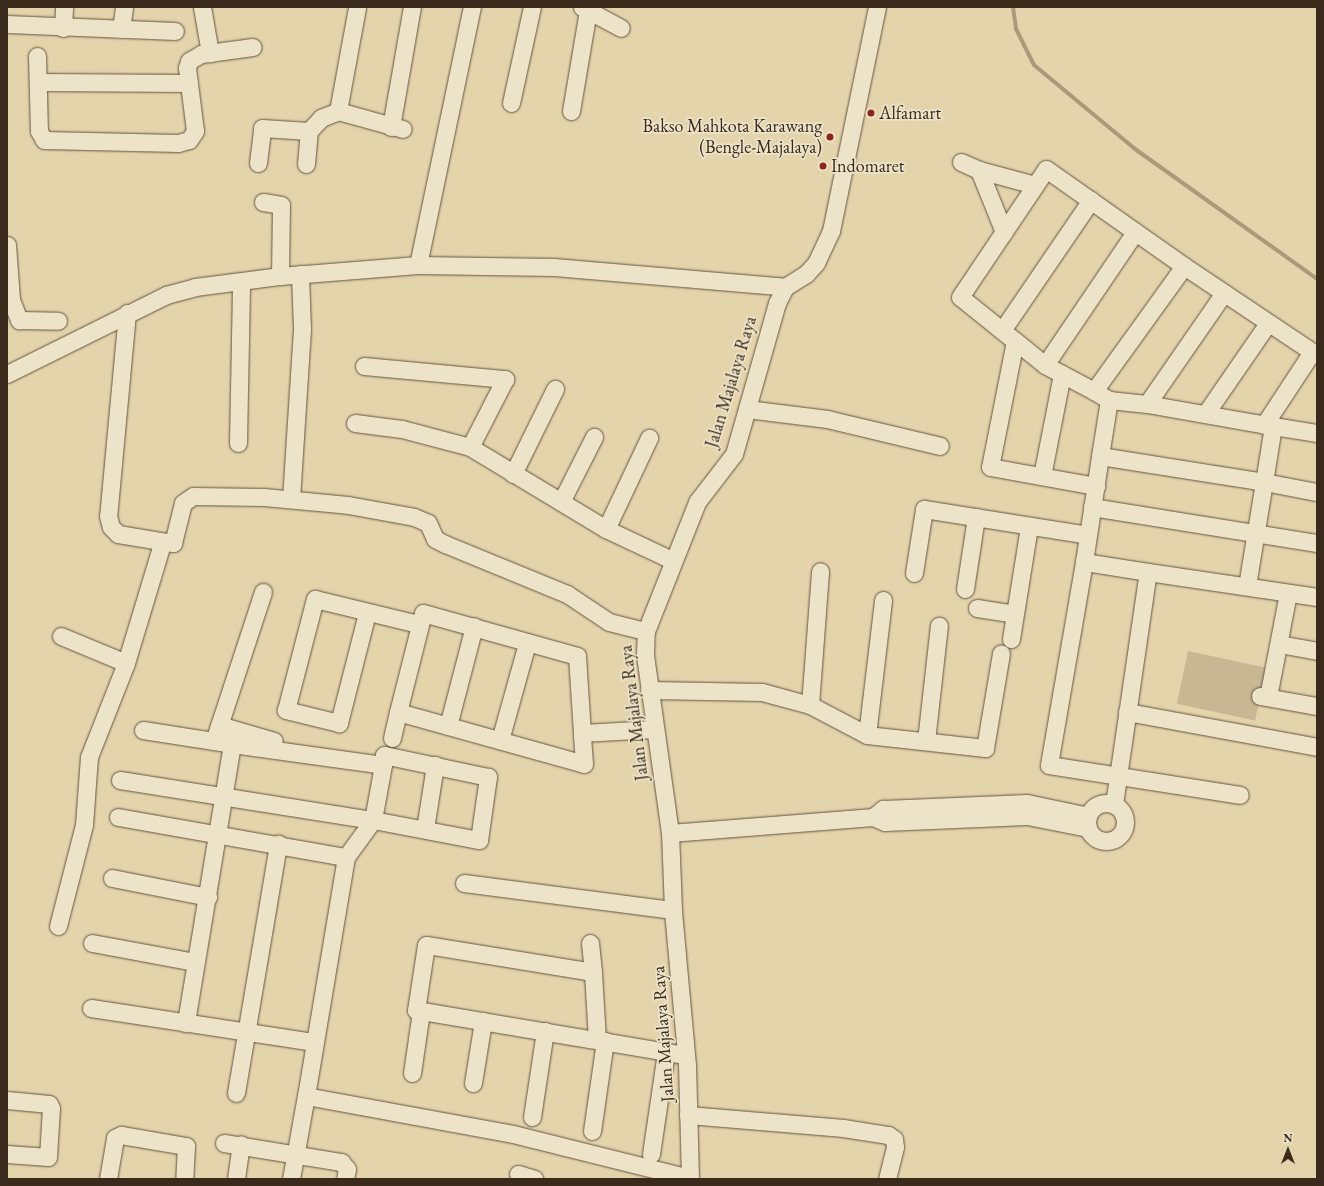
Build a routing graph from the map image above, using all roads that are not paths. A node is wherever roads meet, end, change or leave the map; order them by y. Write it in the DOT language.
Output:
graph roads {
  1 [pos="64,7"];
  2 [pos="124,7"];
  3 [pos="202,7"];
  4 [pos="357,7"];
  5 [pos="412,7"];
  6 [pos="472,7"];
  7 [pos="532,7"];
  8 [pos="876,7"];
  9 [pos="585,9"];
  10 [pos="7,24"];
  11 [pos="63,28"];
  12 [pos="621,28"];
  13 [pos="121,29"];
  14 [pos="175,31"];
  15 [pos="254,47"];
  16 [pos="210,53"];
  17 [pos="37,56"];
  18 [pos="38,82"];
  19 [pos="189,83"];
  20 [pos="511,103"];
  21 [pos="338,110"];
  22 [pos="571,111"];
  23 [pos="309,131"];
  24 [pos="961,162"];
  25 [pos="258,163"];
  26 [pos="306,164"];
  27 [pos="979,170"];
  28 [pos="1035,185"];
  29 [pos="1091,200"];
  30 [pos="263,202"];
  31 [pos="1004,232"];
  32 [pos="1135,232"];
  33 [pos="7,246"];
  34 [pos="418,265"];
  35 [pos="1184,266"];
  36 [pos="300,274"];
  37 [pos="280,276"];
  38 [pos="241,282"];
  39 [pos="786,287"];
  40 [pos="1224,293"];
  41 [pos="9,300"];
  42 [pos="127,313"];
  43 [pos="58,321"];
  44 [pos="1268,322"];
  45 [pos="1009,335"];
  46 [pos="1314,354"];
  47 [pos="1045,365"];
  48 [pos="364,366"];
  49 [pos="7,374"];
  50 [pos="1062,374"];
  51 [pos="555,389"];
  52 [pos="1094,391"];
  53 [pos="1109,400"];
  54 [pos="1147,404"];
  55 [pos="747,409"];
  56 [pos="1206,413"];
  57 [pos="355,423"];
  58 [pos="1268,426"];
  59 [pos="1317,433"];
  60 [pos="594,437"];
  61 [pos="649,438"];
  62 [pos="238,443"];
  63 [pos="940,446"];
  64 [pos="470,447"];
  65 [pos="1100,456"];
  66 [pos="513,474"];
  67 [pos="1042,476"];
  68 [pos="1264,482"];
  69 [pos="1096,486"];
  70 [pos="1317,492"];
  71 [pos="292,499"];
  72 [pos="561,502"];
  73 [pos="1092,507"];
  74 [pos="976,517"];
  75 [pos="1029,526"];
  76 [pos="606,529"];
  77 [pos="1256,533"];
  78 [pos="1088,535"];
  79 [pos="1317,543"];
  80 [pos="162,544"];
  81 [pos="672,560"];
  82 [pos="1084,562"];
  83 [pos="820,571"];
  84 [pos="1148,572"];
  85 [pos="914,573"];
  86 [pos="1247,586"];
  87 [pos="965,589"];
  88 [pos="263,592"];
  89 [pos="1288,593"];
  90 [pos="1317,597"];
  91 [pos="883,600"];
  92 [pos="977,608"];
  93 [pos="367,613"];
  94 [pos="1014,614"];
  95 [pos="418,624"];
  96 [pos="474,626"];
  97 [pos="939,626"];
  98 [pos="646,631"];
  99 [pos="61,636"];
  100 [pos="1011,639"];
  101 [pos="527,643"];
  102 [pos="1279,644"];
  103 [pos="1317,651"];
  104 [pos="1001,653"];
  105 [pos="126,663"];
  106 [pos="649,690"];
  107 [pos="810,705"];
  108 [pos="1317,706"];
  109 [pos="398,712"];
  110 [pos="1127,712"];
  111 [pos="448,726"];
  112 [pos="654,729"];
  113 [pos="143,730"];
  114 [pos="217,734"];
  115 [pos="582,734"];
  116 [pos="867,735"];
  117 [pos="392,738"];
  118 [pos="500,740"];
  119 [pos="926,742"];
  120 [pos="232,744"];
  121 [pos="1317,747"];
  122 [pos="338,760"];
  123 [pos="382,765"];
  124 [pos="435,765"];
  125 [pos="1117,775"];
  126 [pos="120,780"];
  127 [pos="1240,795"];
  128 [pos="222,797"];
  129 [pos="1114,804"];
  130 [pos="118,817"];
  131 [pos="373,820"];
  132 [pos="1088,822"];
  133 [pos="425,829"];
  134 [pos="670,833"];
  135 [pos="218,835"];
  136 [pos="278,844"];
  137 [pos="346,857"];
  138 [pos="112,878"];
  139 [pos="464,883"];
  140 [pos="208,897"];
  141 [pos="673,910"];
  142 [pos="58,926"];
  143 [pos="92,943"];
  144 [pos="590,943"];
  145 [pos="195,962"];
  146 [pos="593,972"];
  147 [pos="91,1008"];
  148 [pos="421,1011"];
  149 [pos="483,1021"];
  150 [pos="186,1023"];
  151 [pos="246,1031"];
  152 [pos="545,1031"];
  153 [pos="601,1041"];
  154 [pos="314,1042"];
  155 [pos="666,1052"];
  156 [pos="686,1055"];
  157 [pos="412,1073"];
  158 [pos="473,1083"];
  159 [pos="236,1092"];
  160 [pos="306,1096"];
  161 [pos="7,1100"];
  162 [pos="688,1115"];
  163 [pos="532,1116"];
  164 [pos="592,1131"];
  165 [pos="7,1154"];
  166 [pos="295,1154"];
  167 [pos="651,1154"];
  168 [pos="690,1178"];
  169 [pos="108,1179"];
  170 [pos="184,1179"];
  171 [pos="236,1179"];
  172 [pos="291,1179"];
  173 [pos="346,1179"];
  174 [pos="887,1179"];
  1 -- 11 [label="street"];
  2 -- 13 [label="street"];
  3 -- 16 [label="street"];
  4 -- 21 [label="street"];
  5 -- 21 [label="street"];
  6 -- 34 [label="street"];
  7 -- 20 [label="street"];
  8 -- 39 [label="street"];
  9 -- 12 [label="street"];
  9 -- 22 [label="street"];
  10 -- 11 [label="street"];
  11 -- 13 [label="street"];
  13 -- 14 [label="street"];
  15 -- 16 [label="street"];
  16 -- 19 [label="street"];
  17 -- 18 [label="street"];
  18 -- 19 [label="street"];
  18 -- 19 [label="street"];
  21 -- 23 [label="street"];
  23 -- 25 [label="street"];
  23 -- 26 [label="street"];
  24 -- 27 [label="street"];
  27 -- 28 [label="street"];
  27 -- 31 [label="street"];
  28 -- 29 [label="street"];
  28 -- 31 [label="street"];
  29 -- 32 [label="street"];
  29 -- 45 [label="street"];
  30 -- 37 [label="street"];
  31 -- 45 [label="street"];
  32 -- 35 [label="street"];
  32 -- 47 [label="street"];
  33 -- 41 [label="street"];
  34 -- 36 [label="street"];
  34 -- 39 [label="street"];
  35 -- 40 [label="street"];
  35 -- 52 [label="street"];
  36 -- 37 [label="street"];
  36 -- 71 [label="street"];
  37 -- 38 [label="street"];
  38 -- 42 [label="street"];
  38 -- 62 [label="street"];
  39 -- 55 [label="street, Jalan Majalaya Raya"];
  40 -- 44 [label="street"];
  40 -- 54 [label="street"];
  41 -- 43 [label="street"];
  42 -- 49 [label="street"];
  42 -- 80 [label="street"];
  44 -- 46 [label="street"];
  44 -- 56 [label="street"];
  45 -- 47 [label="street"];
  45 -- 67 [label="street"];
  46 -- 58 [label="street"];
  47 -- 50 [label="street"];
  48 -- 64 [label="street"];
  50 -- 52 [label="street"];
  50 -- 67 [label="street"];
  51 -- 66 [label="street"];
  52 -- 53 [label="street"];
  53 -- 54 [label="street"];
  53 -- 65 [label="street"];
  54 -- 56 [label="street"];
  55 -- 63 [label="street"];
  55 -- 81 [label="street, Jalan Majalaya Raya"];
  56 -- 58 [label="street"];
  57 -- 64 [label="street"];
  58 -- 59 [label="street"];
  58 -- 68 [label="street"];
  60 -- 72 [label="street"];
  61 -- 76 [label="street"];
  64 -- 66 [label="street"];
  65 -- 68 [label="street"];
  65 -- 69 [label="street"];
  66 -- 72 [label="street"];
  67 -- 69 [label="street"];
  68 -- 70 [label="street"];
  68 -- 77 [label="street"];
  69 -- 73 [label="street"];
  71 -- 80 [label="street"];
  71 -- 98 [label="street"];
  72 -- 76 [label="street"];
  73 -- 77 [label="street"];
  73 -- 78 [label="street"];
  74 -- 75 [label="street"];
  74 -- 85 [label="street"];
  74 -- 87 [label="street"];
  75 -- 78 [label="street"];
  75 -- 94 [label="street"];
  76 -- 81 [label="street"];
  77 -- 79 [label="street"];
  77 -- 86 [label="street"];
  78 -- 82 [label="street"];
  80 -- 105 [label="street"];
  81 -- 98 [label="street, Jalan Majalaya Raya"];
  82 -- 84 [label="street"];
  82 -- 125 [label="street"];
  83 -- 107 [label="street"];
  84 -- 86 [label="street"];
  84 -- 110 [label="street"];
  86 -- 89 [label="street"];
  88 -- 114 [label="street"];
  89 -- 90 [label="street"];
  89 -- 102 [label="street"];
  91 -- 116 [label="street"];
  92 -- 94 [label="street"];
  93 -- 93 [label="street"];
  93 -- 95 [label="street"];
  94 -- 100 [label="street"];
  95 -- 96 [label="street"];
  95 -- 109 [label="street"];
  96 -- 101 [label="street"];
  96 -- 111 [label="street"];
  97 -- 119 [label="street"];
  98 -- 106 [label="street, Jalan Majalaya Raya"];
  99 -- 105 [label="street"];
  101 -- 115 [label="street"];
  101 -- 118 [label="street"];
  102 -- 103 [label="street"];
  102 -- 108 [label="street"];
  104 -- 119 [label="street"];
  105 -- 142 [label="street"];
  106 -- 107 [label="street"];
  106 -- 112 [label="street, Jalan Majalaya Raya"];
  107 -- 116 [label="street"];
  109 -- 111 [label="street"];
  109 -- 117 [label="street"];
  110 -- 121 [label="street"];
  110 -- 125 [label="street"];
  111 -- 118 [label="street"];
  112 -- 115 [label="street"];
  112 -- 134 [label="street, Jalan Majalaya Raya"];
  113 -- 114 [label="street"];
  114 -- 120 [label="street"];
  114 -- 122 [label="street"];
  115 -- 118 [label="street"];
  116 -- 119 [label="street"];
  120 -- 122 [label="street"];
  120 -- 128 [label="street"];
  122 -- 123 [label="street"];
  123 -- 124 [label="street"];
  123 -- 131 [label="street"];
  124 -- 133 [label="street"];
  124 -- 133 [label="street"];
  125 -- 127 [label="street"];
  125 -- 129 [label="street"];
  126 -- 128 [label="street"];
  128 -- 131 [label="street"];
  128 -- 135 [label="street"];
  129 -- 132 [label="street"];
  129 -- 132 [label="street"];
  130 -- 135 [label="street"];
  131 -- 133 [label="street"];
  131 -- 137 [label="street"];
  132 -- 134 [label="street"];
  134 -- 141 [label="street, Jalan Majalaya Raya"];
  135 -- 136 [label="street"];
  135 -- 140 [label="street"];
  136 -- 137 [label="street"];
  136 -- 151 [label="street"];
  137 -- 154 [label="street"];
  138 -- 140 [label="street"];
  139 -- 141 [label="street"];
  140 -- 145 [label="street"];
  141 -- 156 [label="street, Jalan Majalaya Raya"];
  143 -- 145 [label="street"];
  144 -- 146 [label="street"];
  145 -- 150 [label="street"];
  146 -- 148 [label="street"];
  146 -- 153 [label="street"];
  147 -- 150 [label="street"];
  148 -- 149 [label="street"];
  148 -- 157 [label="street"];
  149 -- 152 [label="street"];
  149 -- 158 [label="street"];
  150 -- 151 [label="street"];
  151 -- 154 [label="street"];
  151 -- 159 [label="street"];
  152 -- 153 [label="street"];
  152 -- 163 [label="street"];
  153 -- 155 [label="street"];
  153 -- 164 [label="street"];
  154 -- 160 [label="street"];
  155 -- 156 [label="street"];
  155 -- 167 [label="street"];
  156 -- 162 [label="street, Jalan Majalaya Raya"];
  160 -- 166 [label="street"];
  160 -- 168 [label="street"];
  161 -- 165 [label="street"];
  162 -- 168 [label="street, Jalan Majalaya Raya"];
  162 -- 174 [label="street"];
  166 -- 171 [label="street"];
  166 -- 172 [label="street"];
  166 -- 173 [label="street"];
  169 -- 170 [label="street"];
}
